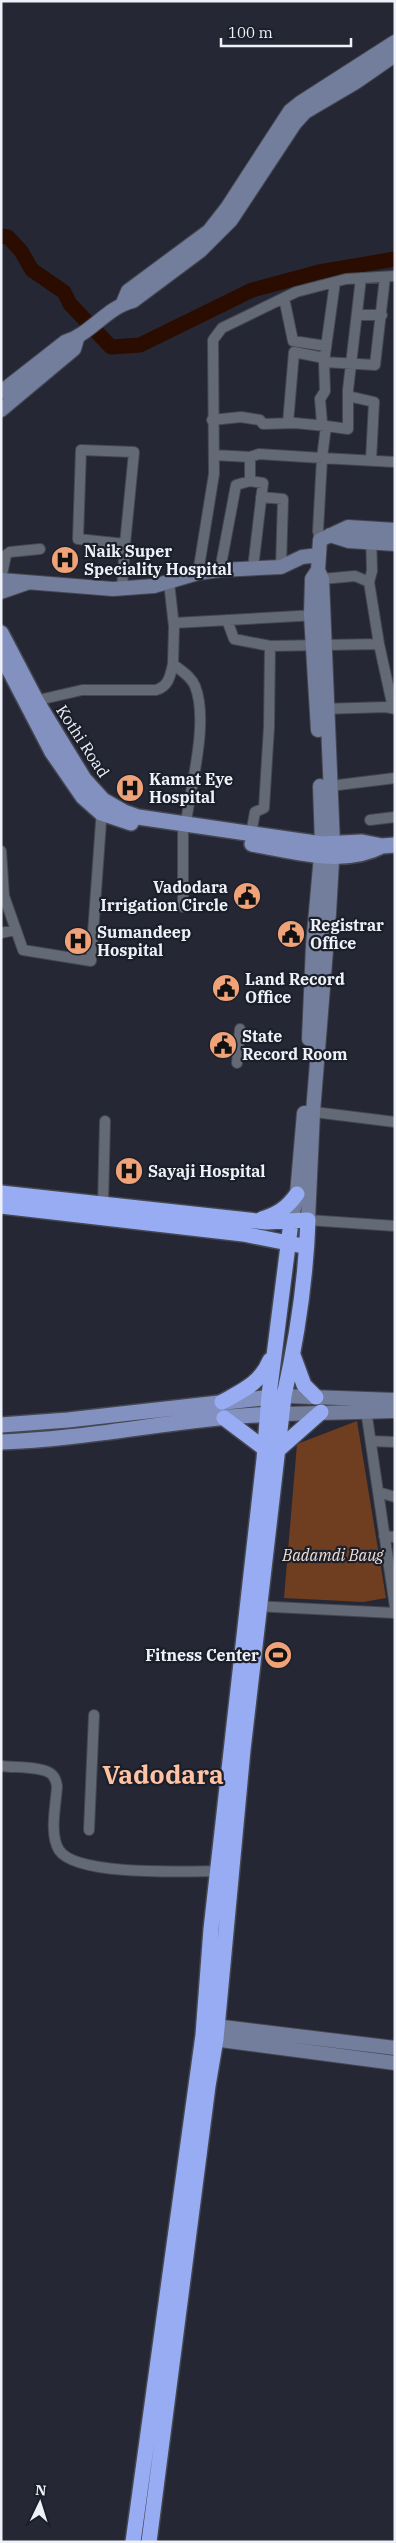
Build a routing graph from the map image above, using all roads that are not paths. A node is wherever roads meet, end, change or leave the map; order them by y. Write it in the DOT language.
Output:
graph roads {
  1 [pos="395,42"];
  2 [pos="395,55"];
  3 [pos="296,113"];
  4 [pos="390,277"];
  5 [pos="361,278"];
  6 [pos="335,282"];
  7 [pos="284,298"];
  8 [pos="357,315"];
  9 [pos="382,315"];
  10 [pos="77,338"];
  11 [pos="326,346"];
  12 [pos="324,360"];
  13 [pos="353,365"];
  14 [pos="1,392"];
  15 [pos="348,396"];
  16 [pos="1,410"];
  17 [pos="212,420"];
  18 [pos="288,423"];
  19 [pos="326,426"];
  20 [pos="395,452"];
  21 [pos="214,455"];
  22 [pos="250,457"];
  23 [pos="322,458"];
  24 [pos="371,460"];
  25 [pos="395,461"];
  26 [pos="250,481"];
  27 [pos="261,497"];
  28 [pos="395,530"];
  29 [pos="371,536"];
  30 [pos="325,538"];
  31 [pos="125,544"];
  32 [pos="395,544"];
  33 [pos="40,548"];
  34 [pos="285,565"];
  35 [pos="319,567"];
  36 [pos="253,568"];
  37 [pos="220,570"];
  38 [pos="198,573"];
  39 [pos="1,579"];
  40 [pos="30,582"];
  41 [pos="169,582"];
  42 [pos="369,582"];
  43 [pos="122,588"];
  44 [pos="1,592"];
  45 [pos="317,615"];
  46 [pos="227,620"];
  47 [pos="174,623"];
  48 [pos="1,633"];
  49 [pos="318,644"];
  50 [pos="379,644"];
  51 [pos="270,646"];
  52 [pos="1,654"];
  53 [pos="174,664"];
  54 [pos="13,675"];
  55 [pos="31,702"];
  56 [pos="322,709"];
  57 [pos="394,709"];
  58 [pos="395,778"];
  59 [pos="330,786"];
  60 [pos="102,807"];
  61 [pos="395,817"];
  62 [pos="370,820"];
  63 [pos="184,827"];
  64 [pos="251,834"];
  65 [pos="388,845"];
  66 [pos="327,850"];
  67 [pos="1,851"];
  68 [pos="183,907"];
  69 [pos="15,930"];
  70 [pos="1,933"];
  71 [pos="240,1029"];
  72 [pos="237,1063"];
  73 [pos="308,1111"];
  74 [pos="105,1121"];
  75 [pos="395,1122"];
  76 [pos="1,1193"];
  77 [pos="297,1194"];
  78 [pos="103,1204"];
  79 [pos="1,1206"];
  80 [pos="248,1220"];
  81 [pos="308,1220"];
  82 [pos="291,1222"];
  83 [pos="395,1226"];
  84 [pos="289,1245"];
  85 [pos="307,1246"];
  86 [pos="275,1346"];
  87 [pos="293,1355"];
  88 [pos="277,1396"];
  89 [pos="316,1397"];
  90 [pos="395,1400"];
  91 [pos="222,1402"];
  92 [pos="365,1405"];
  93 [pos="395,1411"];
  94 [pos="321,1412"];
  95 [pos="267,1414"];
  96 [pos="283,1414"];
  97 [pos="224,1418"];
  98 [pos="1,1425"];
  99 [pos="370,1441"];
  100 [pos="1,1442"];
  101 [pos="395,1442"];
  102 [pos="272,1449"];
  103 [pos="378,1492"];
  104 [pos="395,1497"];
  105 [pos="390,1536"];
  106 [pos="254,1606"];
  107 [pos="395,1607"];
  108 [pos="395,1613"];
  109 [pos="94,1715"];
  110 [pos="1,1766"];
  111 [pos="89,1830"];
  112 [pos="224,1871"];
  113 [pos="210,2032"];
  114 [pos="395,2048"];
  115 [pos="395,2063"];
  116 [pos="133,2542"];
  117 [pos="149,2542"];
  1 -- 3 [label="main road"];
  2 -- 3 [label="main road"];
  3 -- 10 [label="main road"];
  4 -- 5 [label="street"];
  4 -- 9 [label="street"];
  5 -- 6 [label="street"];
  5 -- 8 [label="street"];
  6 -- 7 [label="street"];
  6 -- 11 [label="street"];
  7 -- 11 [label="street"];
  7 -- 17 [label="street"];
  8 -- 9 [label="street"];
  8 -- 13 [label="street"];
  9 -- 13 [label="street"];
  10 -- 14 [label="main road"];
  10 -- 16 [label="main road"];
  11 -- 12 [label="street"];
  12 -- 13 [label="street"];
  12 -- 18 [label="street"];
  12 -- 19 [label="street"];
  13 -- 15 [label="street"];
  15 -- 19 [label="street"];
  15 -- 24 [label="street"];
  17 -- 18 [label="street"];
  17 -- 21 [label="street"];
  18 -- 19 [label="street"];
  19 -- 23 [label="street"];
  20 -- 25 [label="street"];
  21 -- 22 [label="street"];
  21 -- 38 [label="street"];
  22 -- 23 [label="street"];
  22 -- 26 [label="street"];
  23 -- 24 [label="street"];
  23 -- 30 [label="street"];
  24 -- 25 [label="street"];
  26 -- 27 [label="street"];
  26 -- 37 [label="street"];
  27 -- 34 [label="street"];
  27 -- 36 [label="street"];
  28 -- 29 [label="main road"];
  29 -- 30 [label="main road"];
  29 -- 32 [label="main road"];
  29 -- 42 [label="street"];
  30 -- 35 [label="main road"];
  31 -- 31 [label="street"];
  31 -- 43 [label="street"];
  33 -- 39 [label="street"];
  34 -- 35 [label="main road"];
  34 -- 36 [label="main road"];
  35 -- 42 [label="street"];
  35 -- 45 [label="main road"];
  36 -- 37 [label="main road"];
  37 -- 38 [label="main road"];
  38 -- 41 [label="main road"];
  39 -- 40 [label="main road"];
  40 -- 43 [label="main road"];
  40 -- 44 [label="main road"];
  41 -- 43 [label="main road"];
  41 -- 47 [label="street"];
  42 -- 50 [label="street"];
  45 -- 46 [label="street"];
  45 -- 49 [label="main road"];
  46 -- 47 [label="street"];
  46 -- 51 [label="street"];
  47 -- 53 [label="street"];
  48 -- 54 [label="main road, Kothi Road"];
  49 -- 50 [label="street"];
  49 -- 51 [label="street"];
  49 -- 56 [label="main road"];
  50 -- 57 [label="street"];
  51 -- 64 [label="street"];
  52 -- 54 [label="main road, Kothi Road"];
  53 -- 55 [label="street"];
  53 -- 63 [label="street"];
  54 -- 55 [label="main road, Kothi Road"];
  55 -- 60 [label="main road, Kothi Road"];
  56 -- 57 [label="street"];
  56 -- 59 [label="main road"];
  56 -- 66 [label="main road"];
  58 -- 59 [label="street"];
  59 -- 66 [label="main road"];
  60 -- 63 [label="main road, Kothi Road"];
  60 -- 69 [label="street"];
  61 -- 62 [label="street"];
  63 -- 64 [label="main road, Kothi Road"];
  63 -- 66 [label="main road, Kothi Road"];
  63 -- 68 [label="street"];
  64 -- 66 [label="main road, Kothi Road"];
  65 -- 66 [label="main road, Kothi Road"];
  66 -- 73 [label="main road"];
  67 -- 69 [label="street"];
  69 -- 70 [label="street"];
  71 -- 72 [label="street"];
  73 -- 75 [label="street"];
  73 -- 77 [label="main road"];
  73 -- 81 [label="main road"];
  74 -- 78 [label="street"];
  76 -- 78 [label="highway"];
  77 -- 80 [label="highway"];
  77 -- 82 [label="main road"];
  78 -- 80 [label="highway"];
  79 -- 84 [label="highway"];
  80 -- 82 [label="highway"];
  81 -- 82 [label="highway"];
  81 -- 83 [label="street"];
  81 -- 85 [label="highway"];
  82 -- 84 [label="highway"];
  84 -- 85 [label="highway"];
  84 -- 86 [label="highway"];
  85 -- 87 [label="highway"];
  86 -- 88 [label="highway"];
  86 -- 91 [label="highway"];
  87 -- 88 [label="highway"];
  87 -- 89 [label="highway"];
  88 -- 89 [label="main road"];
  88 -- 91 [label="main road"];
  88 -- 95 [label="highway"];
  88 -- 96 [label="highway"];
  89 -- 92 [label="main road"];
  90 -- 92 [label="main road"];
  91 -- 98 [label="main road"];
  92 -- 93 [label="main road"];
  92 -- 94 [label="main road"];
  92 -- 99 [label="street"];
  94 -- 96 [label="main road"];
  94 -- 102 [label="highway"];
  95 -- 96 [label="main road"];
  95 -- 97 [label="main road"];
  95 -- 102 [label="highway"];
  96 -- 102 [label="highway"];
  97 -- 100 [label="main road"];
  97 -- 102 [label="highway"];
  99 -- 101 [label="street"];
  99 -- 103 [label="street"];
  102 -- 106 [label="highway"];
  103 -- 104 [label="street"];
  103 -- 105 [label="street"];
  105 -- 107 [label="street"];
  106 -- 108 [label="street"];
  106 -- 112 [label="highway"];
  109 -- 111 [label="street"];
  110 -- 112 [label="street"];
  112 -- 113 [label="highway"];
  113 -- 114 [label="main road"];
  113 -- 115 [label="main road"];
  113 -- 116 [label="highway"];
  113 -- 117 [label="highway"];
}
